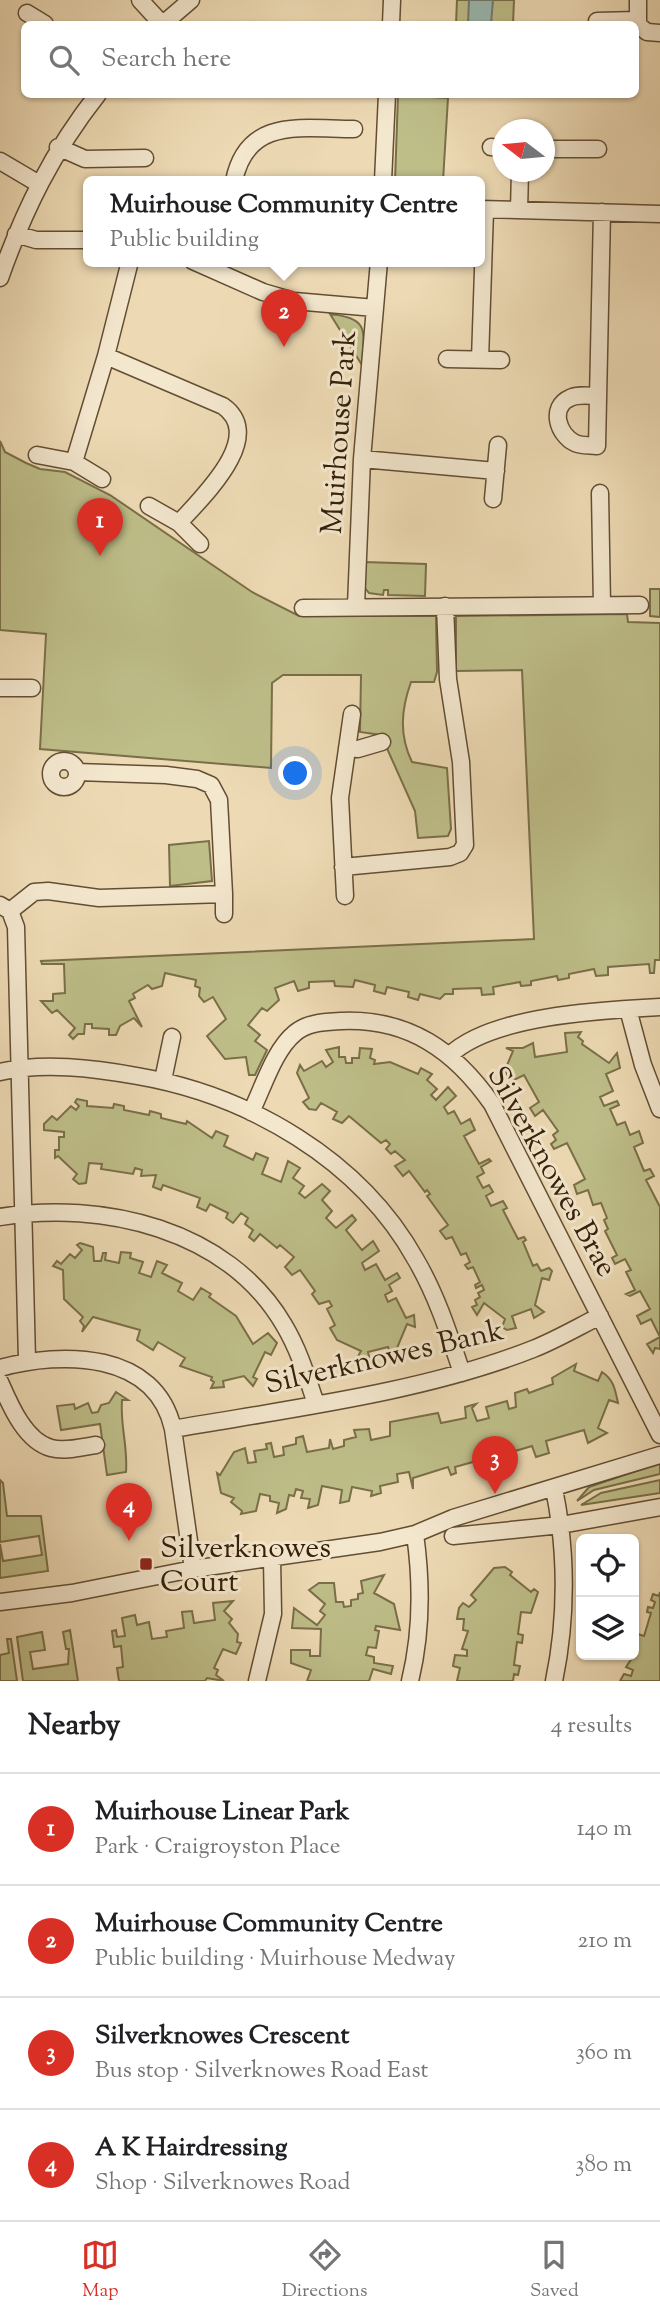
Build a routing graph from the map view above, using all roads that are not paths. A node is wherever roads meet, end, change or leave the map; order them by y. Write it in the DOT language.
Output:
graph roads {
  1 [pos="140,0"];
  2 [pos="191,0"];
  3 [pos="392,0"];
  4 [pos="638,0"];
  5 [pos="27,13"];
  6 [pos="636,20"];
  7 [pos="40,21"];
  8 [pos="159,21"];
  9 [pos="166,21"];
  10 [pos="391,21"];
  11 [pos="597,21"];
  12 [pos="639,27"];
  13 [pos="660,33"];
  14 [pos="95,98"];
  15 [pos="387,98"];
  16 [pos="354,129"];
  17 [pos="58,148"];
  18 [pos="555,149"];
  19 [pos="598,149"];
  20 [pos="145,158"];
  21 [pos="0,161"];
  22 [pos="235,176"];
  23 [pos="383,176"];
  24 [pos="520,182"];
  25 [pos="39,184"];
  26 [pos="485,209"];
  27 [pos="519,210"];
  28 [pos="602,212"];
  29 [pos="660,214"];
  30 [pos="16,234"];
  31 [pos="83,240"];
  32 [pos="128,267"];
  33 [pos="209,267"];
  34 [pos="378,267"];
  35 [pos="482,267"];
  36 [pos="0,278"];
  37 [pos="375,308"];
  38 [pos="106,356"];
  39 [pos="447,359"];
  40 [pos="480,360"];
  41 [pos="501,360"];
  42 [pos="598,396"];
  43 [pos="498,445"];
  44 [pos="37,455"];
  45 [pos="362,459"];
  46 [pos="74,461"];
  47 [pos="496,471"];
  48 [pos="102,480"];
  49 [pos="600,494"];
  50 [pos="493,499"];
  51 [pos="149,506"];
  52 [pos="178,523"];
  53 [pos="200,544"];
  54 [pos="311,603"];
  55 [pos="602,605"];
  56 [pos="356,606"];
  57 [pos="445,606"];
  58 [pos="640,606"];
  59 [pos="0,688"];
  60 [pos="32,688"];
  61 [pos="352,714"];
  62 [pos="382,742"];
  63 [pos="347,748"];
  64 [pos="77,772"];
  65 [pos="343,867"];
  66 [pos="224,894"];
  67 [pos="345,897"];
  68 [pos="5,908"];
  69 [pos="224,914"];
  70 [pos="660,1007"];
  71 [pos="628,1009"];
  72 [pos="172,1037"];
  73 [pos="450,1055"];
  74 [pos="18,1068"];
  75 [pos="0,1072"];
  76 [pos="163,1080"];
  77 [pos="660,1109"];
  78 [pos="251,1112"];
  79 [pos="23,1213"];
  80 [pos="0,1217"];
  81 [pos="600,1316"];
  82 [pos="27,1360"];
  83 [pos="0,1368"];
  84 [pos="462,1373"];
  85 [pos="0,1382"];
  86 [pos="316,1404"];
  87 [pos="654,1407"];
  88 [pos="173,1429"];
  89 [pos="660,1435"];
  90 [pos="96,1445"];
  91 [pos="660,1455"];
  92 [pos="554,1489"];
  93 [pos="660,1507"];
  94 [pos="561,1525"];
  95 [pos="415,1534"];
  96 [pos="453,1536"];
  97 [pos="272,1558"];
  98 [pos="193,1569"];
  99 [pos="0,1602"];
  100 [pos="257,1681"];
  101 [pos="410,1681"];
  102 [pos="554,1681"];
  1 -- 8 [label="street"];
  2 -- 9 [label="street"];
  3 -- 10 [label="street"];
  4 -- 6 [label="street"];
  5 -- 7 [label="street"];
  6 -- 11 [label="street"];
  12 -- 13 [label="street"];
  14 -- 17 [label="street"];
  15 -- 23 [label="street"];
  16 -- 22 [label="street"];
  17 -- 20 [label="street"];
  17 -- 25 [label="street"];
  18 -- 19 [label="street"];
  21 -- 25 [label="street"];
  24 -- 27 [label="street"];
  25 -- 30 [label="street"];
  26 -- 27 [label="street"];
  27 -- 28 [label="street"];
  28 -- 29 [label="street"];
  28 -- 42 [label="street"];
  30 -- 31 [label="street"];
  30 -- 36 [label="street"];
  32 -- 38 [label="street"];
  33 -- 37 [label="street"];
  34 -- 37 [label="street, Muirhouse Park"];
  35 -- 40 [label="street"];
  37 -- 45 [label="street, Muirhouse Park"];
  38 -- 46 [label="street"];
  38 -- 52 [label="street"];
  39 -- 40 [label="street"];
  40 -- 41 [label="street"];
  43 -- 47 [label="street"];
  44 -- 46 [label="street"];
  45 -- 47 [label="street"];
  45 -- 56 [label="street, Muirhouse Park"];
  46 -- 48 [label="street"];
  47 -- 50 [label="street"];
  49 -- 55 [label="street"];
  51 -- 52 [label="street"];
  52 -- 53 [label="street"];
  54 -- 56 [label="street"];
  55 -- 57 [label="street"];
  55 -- 58 [label="street"];
  56 -- 57 [label="street"];
  57 -- 65 [label="street"];
  59 -- 60 [label="street"];
  61 -- 63 [label="street"];
  62 -- 63 [label="street"];
  63 -- 65 [label="street"];
  64 -- 66 [label="street"];
  65 -- 67 [label="street"];
  66 -- 68 [label="street"];
  66 -- 69 [label="street"];
  68 -- 74 [label="street"];
  70 -- 71 [label="street"];
  71 -- 73 [label="street"];
  71 -- 77 [label="street"];
  72 -- 76 [label="street"];
  73 -- 78 [label="street, Silverknowes Brae"];
  73 -- 81 [label="street, Silverknowes Brae"];
  74 -- 75 [label="street"];
  74 -- 76 [label="street"];
  74 -- 79 [label="street"];
  76 -- 78 [label="street"];
  78 -- 84 [label="street"];
  79 -- 80 [label="street"];
  79 -- 82 [label="street"];
  79 -- 86 [label="street"];
  81 -- 84 [label="street, Silverknowes Bank"];
  81 -- 87 [label="street, Silverknowes Brae"];
  82 -- 83 [label="street"];
  82 -- 88 [label="street"];
  84 -- 86 [label="street, Silverknowes Bank"];
  85 -- 90 [label="street"];
  86 -- 88 [label="street, Silverknowes Bank"];
  87 -- 89 [label="street, Silverknowes Brae"];
  88 -- 98 [label="street"];
  91 -- 92 [label="street"];
  92 -- 94 [label="street"];
  92 -- 95 [label="street"];
  93 -- 94 [label="street"];
  94 -- 96 [label="street"];
  94 -- 102 [label="street"];
  95 -- 97 [label="street"];
  95 -- 101 [label="street"];
  97 -- 98 [label="street"];
  97 -- 100 [label="street"];
  98 -- 99 [label="street"];
}
